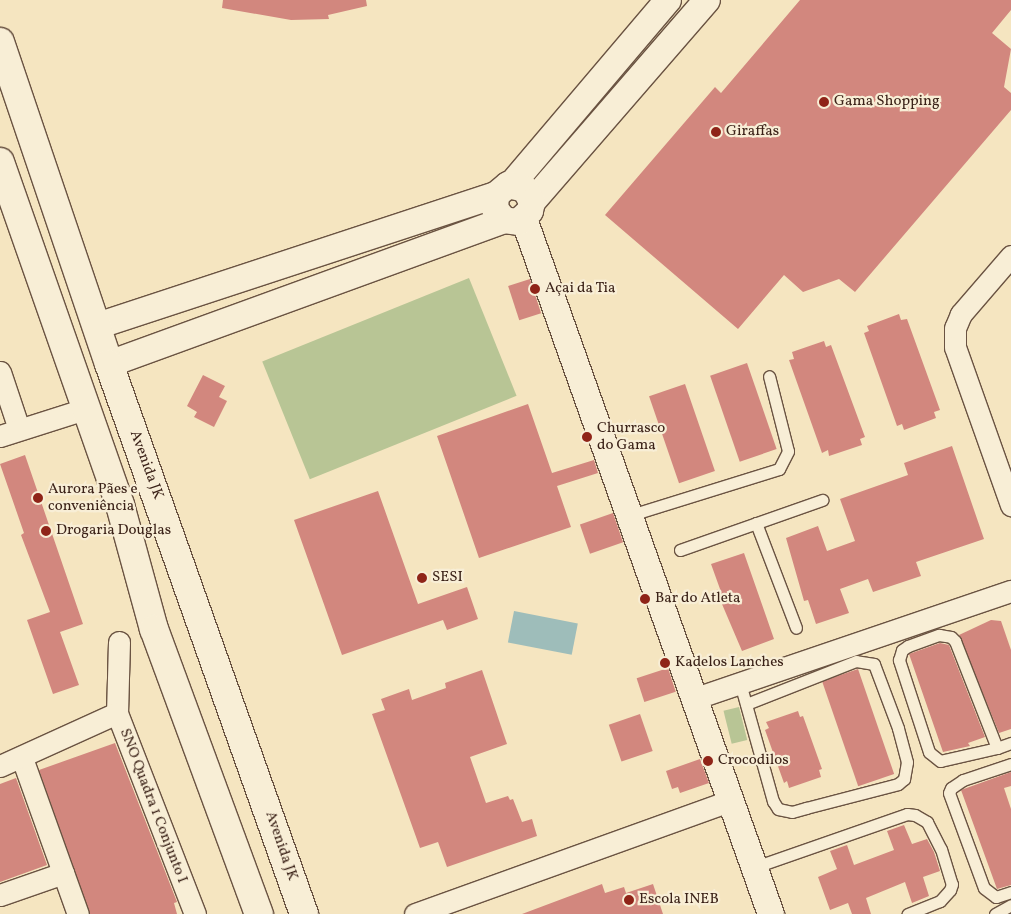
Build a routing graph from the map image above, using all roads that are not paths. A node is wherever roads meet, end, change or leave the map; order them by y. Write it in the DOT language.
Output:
graph roads {
  1 [pos="668,0"];
  2 [pos="707,0"];
  3 [pos="0,42"];
  4 [pos="0,162"];
  5 [pos="504,190"];
  6 [pos="520,214"];
  7 [pos="1011,256"];
  8 [pos="168,304"];
  9 [pos="97,326"];
  10 [pos="182,338"];
  11 [pos="109,364"];
  12 [pos="0,372"];
  13 [pos="769,376"];
  14 [pos="85,409"];
  15 [pos="9,433"];
  16 [pos="155,489"];
  17 [pos="822,500"];
  18 [pos="120,504"];
  19 [pos="1011,505"];
  20 [pos="631,515"];
  21 [pos="756,523"];
  22 [pos="680,550"];
  23 [pos="1011,591"];
  24 [pos="796,628"];
  25 [pos="119,642"];
  26 [pos="740,683"];
  27 [pos="696,698"];
  28 [pos="746,704"];
  29 [pos="117,713"];
  30 [pos="1011,743"];
  31 [pos="997,748"];
  32 [pos="22,758"];
  33 [pos="1011,764"];
  34 [pos="0,766"];
  35 [pos="732,800"];
  36 [pos="755,867"];
  37 [pos="63,873"];
  38 [pos="1011,892"];
  39 [pos="0,895"];
  40 [pos="1011,905"];
  41 [pos="78,914"];
  42 [pos="195,914"];
  43 [pos="259,914"];
  44 [pos="304,914"];
  45 [pos="415,914"];
  46 [pos="771,914"];
  47 [pos="907,914"];
  48 [pos="995,914"];
  1 -- 5 [label="street"];
  2 -- 6 [label="street"];
  3 -- 9 [label="main road, Avenida JK"];
  4 -- 14 [label="main road"];
  5 -- 6 [label="street"];
  5 -- 6 [label="street"];
  5 -- 8 [label="street"];
  6 -- 10 [label="street"];
  6 -- 20 [label="street"];
  7 -- 19 [label="street"];
  8 -- 9 [label="street"];
  8 -- 10 [label="street"];
  9 -- 11 [label="main road, Avenida JK"];
  10 -- 11 [label="street"];
  11 -- 16 [label="main road, Avenida JK"];
  12 -- 15 [label="street"];
  13 -- 20 [label="lane"];
  14 -- 15 [label="street"];
  14 -- 18 [label="main road"];
  16 -- 18 [label="main road"];
  16 -- 44 [label="main road, Avenida JK"];
  17 -- 21 [label="lane"];
  18 -- 43 [label="main road"];
  20 -- 27 [label="street"];
  21 -- 22 [label="lane"];
  21 -- 24 [label="lane"];
  23 -- 26 [label="street"];
  25 -- 29 [label="street"];
  26 -- 27 [label="street"];
  26 -- 28 [label="lane"];
  27 -- 35 [label="street"];
  28 -- 28 [label="lane"];
  29 -- 32 [label="street, SNO Quadra 1 Conjunto I"];
  29 -- 42 [label="street, SNO Quadra 1 Conjunto I"];
  30 -- 31 [label="lane"];
  31 -- 31 [label="lane"];
  32 -- 34 [label="street, SNO Quadra 1 Conjunto I"];
  32 -- 37 [label="street"];
  33 -- 38 [label="lane"];
  35 -- 36 [label="street"];
  35 -- 45 [label="street"];
  36 -- 46 [label="street"];
  36 -- 47 [label="lane"];
  37 -- 39 [label="street"];
  37 -- 41 [label="street"];
  40 -- 48 [label="lane"];
}
